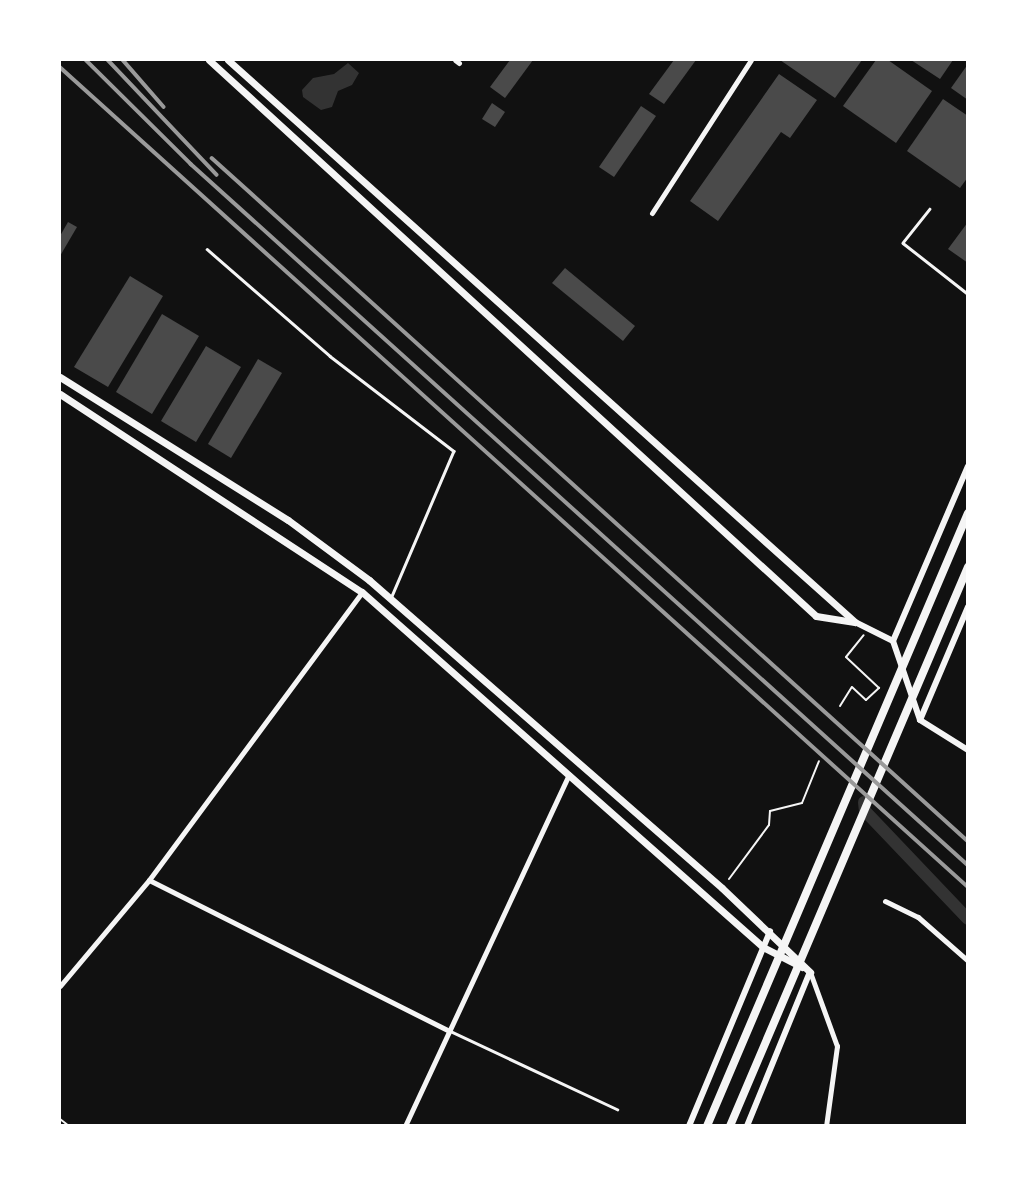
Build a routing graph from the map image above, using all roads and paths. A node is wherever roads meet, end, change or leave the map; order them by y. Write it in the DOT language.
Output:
graph roads {
  1 [pos="209,60"];
  2 [pos="228,60"];
  3 [pos="751,60"];
  4 [pos="929,209"];
  5 [pos="652,213"];
  6 [pos="207,249"];
  7 [pos="968,294"];
  8 [pos="60,377"];
  9 [pos="60,394"];
  10 [pos="968,466"];
  11 [pos="968,513"];
  12 [pos="968,567"];
  13 [pos="362,592"];
  14 [pos="391,599"];
  15 [pos="968,607"];
  16 [pos="855,622"];
  17 [pos="869,629"];
  18 [pos="893,641"];
  19 [pos="840,706"];
  20 [pos="920,720"];
  21 [pos="968,750"];
  22 [pos="819,761"];
  23 [pos="569,774"];
  24 [pos="149,880"];
  25 [pos="722,888"];
  26 [pos="885,901"];
  27 [pos="770,932"];
  28 [pos="763,947"];
  29 [pos="968,961"];
  30 [pos="810,972"];
  31 [pos="60,986"];
  32 [pos="447,1030"];
  33 [pos="617,1109"];
  34 [pos="60,1119"];
  35 [pos="69,1125"];
  36 [pos="405,1125"];
  37 [pos="689,1125"];
  38 [pos="707,1125"];
  39 [pos="730,1125"];
  40 [pos="747,1125"];
  41 [pos="826,1125"];
  1 -- 16 [label="main road"];
  2 -- 16 [label="main road"];
  3 -- 5 [label="street"];
  4 -- 7 [label="lane"];
  6 -- 14 [label="lane"];
  8 -- 14 [label="main road"];
  9 -- 13 [label="main road"];
  10 -- 18 [label="street"];
  11 -- 38 [label="main road"];
  12 -- 39 [label="main road"];
  13 -- 23 [label="main road"];
  13 -- 24 [label="street"];
  14 -- 25 [label="main road"];
  15 -- 20 [label="street"];
  16 -- 17 [label="street"];
  17 -- 18 [label="street"];
  17 -- 19 [label="path"];
  18 -- 20 [label="street"];
  20 -- 21 [label="street"];
  22 -- 25 [label="path"];
  23 -- 28 [label="main road"];
  23 -- 32 [label="street"];
  24 -- 31 [label="street"];
  24 -- 32 [label="street"];
  25 -- 27 [label="main road"];
  26 -- 29 [label="street"];
  27 -- 28 [label="street"];
  27 -- 30 [label="main road"];
  28 -- 30 [label="main road"];
  28 -- 37 [label="street"];
  30 -- 40 [label="street"];
  30 -- 41 [label="street"];
  32 -- 33 [label="lane"];
  32 -- 36 [label="street"];
  34 -- 35 [label="path"];
}
